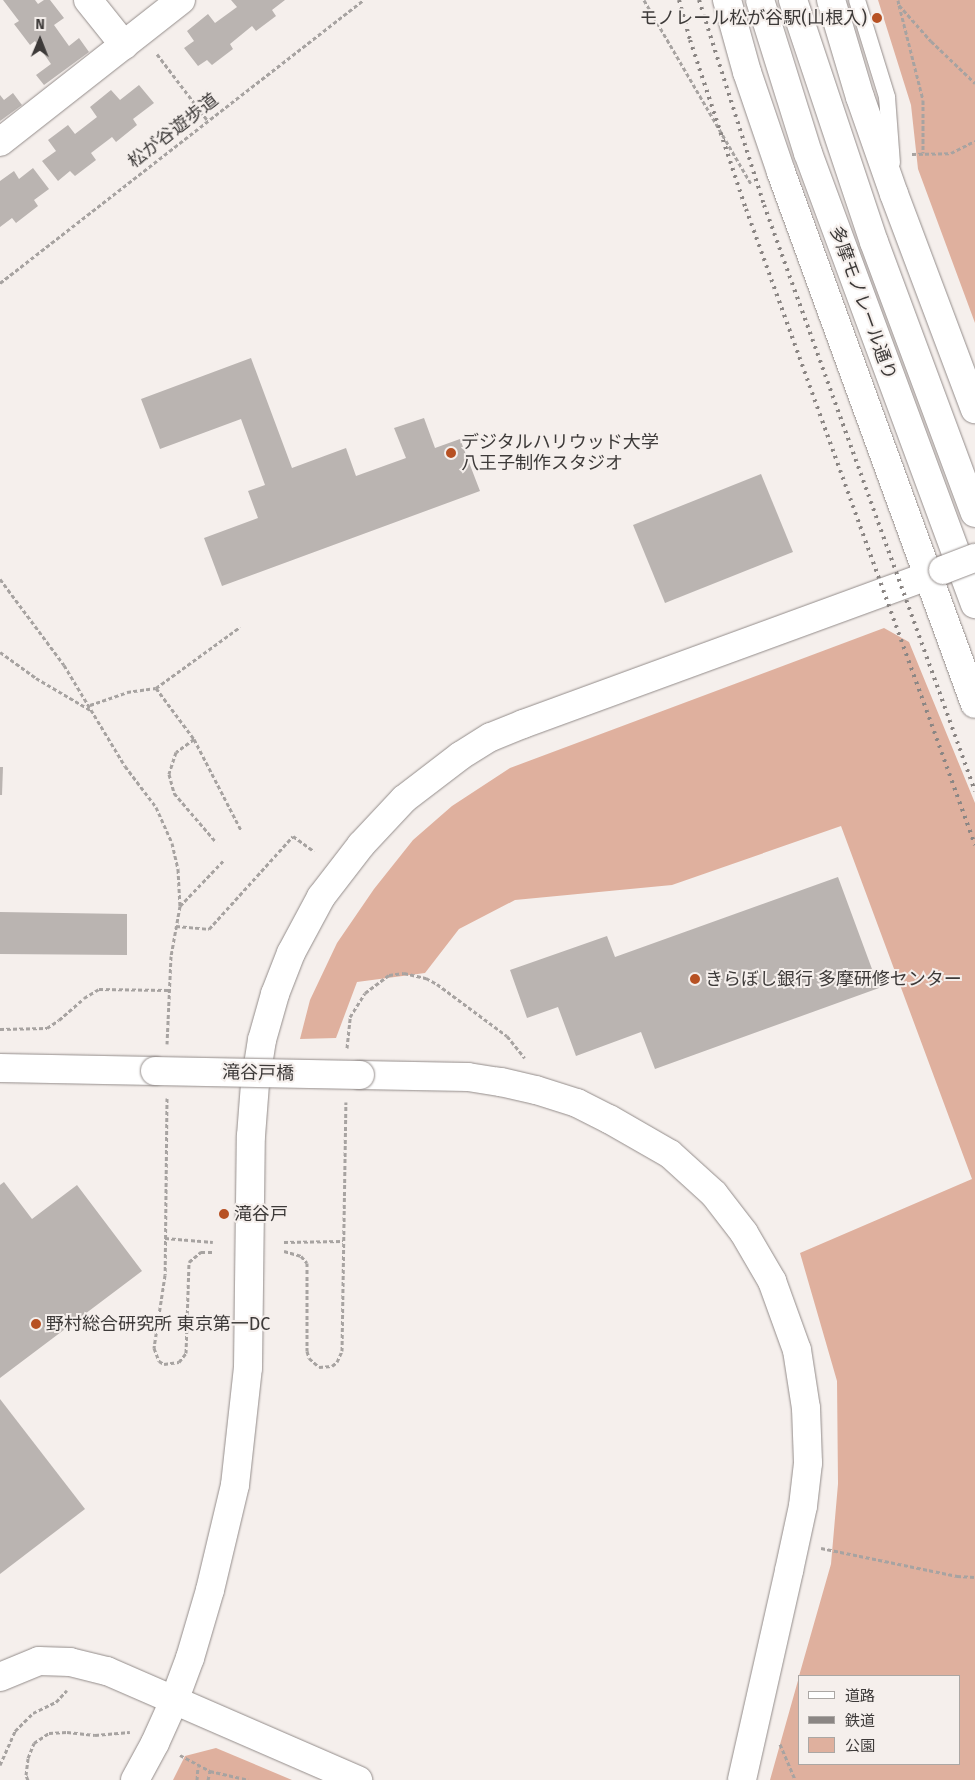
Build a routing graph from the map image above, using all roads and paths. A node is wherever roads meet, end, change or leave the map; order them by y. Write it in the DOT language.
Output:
graph roads {
  1 [pos="88,0"];
  2 [pos="181,0"];
  3 [pos="363,0"];
  4 [pos="644,0"];
  5 [pos="727,0"];
  6 [pos="760,0"];
  7 [pos="793,0"];
  8 [pos="831,0"];
  9 [pos="857,0"];
  10 [pos="898,0"];
  11 [pos="899,5"];
  12 [pos="132,39"];
  13 [pos="975,83"];
  14 [pos="208,121"];
  15 [pos="0,142"];
  16 [pos="975,142"];
  17 [pos="911,154"];
  18 [pos="923,154"];
  19 [pos="751,184"];
  20 [pos="894,194"];
  21 [pos="0,283"];
  22 [pos="975,409"];
  23 [pos="975,513"];
  24 [pos="975,558"];
  25 [pos="935,573"];
  26 [pos="0,579"];
  27 [pos="975,604"];
  28 [pos="240,627"];
  29 [pos="0,652"];
  30 [pos="156,688"];
  31 [pos="975,704"];
  32 [pos="90,705"];
  33 [pos="92,711"];
  34 [pos="194,739"];
  35 [pos="241,830"];
  36 [pos="216,842"];
  37 [pos="314,851"];
  38 [pos="224,860"];
  39 [pos="180,906"];
  40 [pos="176,926"];
  41 [pos="168,990"];
  42 [pos="0,1028"];
  43 [pos="347,1050"];
  44 [pos="161,1060"];
  45 [pos="528,1063"];
  46 [pos="0,1068"];
  47 [pos="166,1097"];
  48 [pos="346,1098"];
  49 [pos="164,1238"];
  50 [pos="343,1241"];
  51 [pos="213,1242"];
  52 [pos="284,1242"];
  53 [pos="284,1251"];
  54 [pos="213,1252"];
  55 [pos="818,1548"];
  56 [pos="975,1577"];
  57 [pos="0,1677"];
  58 [pos="69,1688"];
  59 [pos="174,1701"];
  60 [pos="130,1732"];
  61 [pos="777,1737"];
  62 [pos="180,1755"];
  63 [pos="0,1765"];
  64 [pos="198,1766"];
  65 [pos="210,1771"];
  66 [pos="28,1780"];
  67 [pos="135,1780"];
  68 [pos="197,1780"];
  69 [pos="208,1780"];
  70 [pos="248,1780"];
  71 [pos="358,1780"];
  72 [pos="742,1780"];
  73 [pos="795,1780"];
  1 -- 12 [label="street"];
  2 -- 12 [label="street"];
  3 -- 14 [label="path, 松が谷遊歩道"];
  4 -- 19 [label="path"];
  5 -- 25 [label="street"];
  6 -- 27 [label="street, 多摩モノレール通り"];
  7 -- 23 [label="street, 多摩モノレール通り"];
  8 -- 20 [label="street"];
  9 -- 20 [label="lane"];
  10 -- 11 [label="path"];
  11 -- 13 [label="path"];
  11 -- 18 [label="path"];
  12 -- 14 [label="path"];
  12 -- 15 [label="street"];
  14 -- 21 [label="path, 松が谷遊歩道"];
  16 -- 18 [label="path"];
  17 -- 18 [label="path"];
  20 -- 22 [label="street"];
  24 -- 25 [label="street, bridge"];
  25 -- 31 [label="street"];
  25 -- 59 [label="street"];
  26 -- 32 [label="path"];
  28 -- 30 [label="path"];
  29 -- 33 [label="path"];
  30 -- 32 [label="path"];
  30 -- 34 [label="path"];
  32 -- 33 [label="path"];
  33 -- 39 [label="path"];
  34 -- 35 [label="path"];
  34 -- 36 [label="path"];
  37 -- 40 [label="path"];
  38 -- 39 [label="path"];
  39 -- 40 [label="path"];
  40 -- 41 [label="path"];
  41 -- 42 [label="path"];
  41 -- 44 [label="path"];
  43 -- 45 [label="path"];
  44 -- 46 [label="street, 滝谷戸橋"];
  44 -- 72 [label="street, 滝谷戸橋, bridge"];
  47 -- 49 [label="path"];
  48 -- 50 [label="path"];
  49 -- 51 [label="path"];
  49 -- 54 [label="path"];
  50 -- 52 [label="path"];
  50 -- 53 [label="path"];
  55 -- 56 [label="path"];
  57 -- 59 [label="street"];
  58 -- 63 [label="path"];
  59 -- 67 [label="street"];
  59 -- 71 [label="street"];
  60 -- 66 [label="path"];
  61 -- 73 [label="path"];
  62 -- 64 [label="path"];
  64 -- 65 [label="path"];
  64 -- 68 [label="path"];
  65 -- 69 [label="path"];
  65 -- 70 [label="path"];
}
